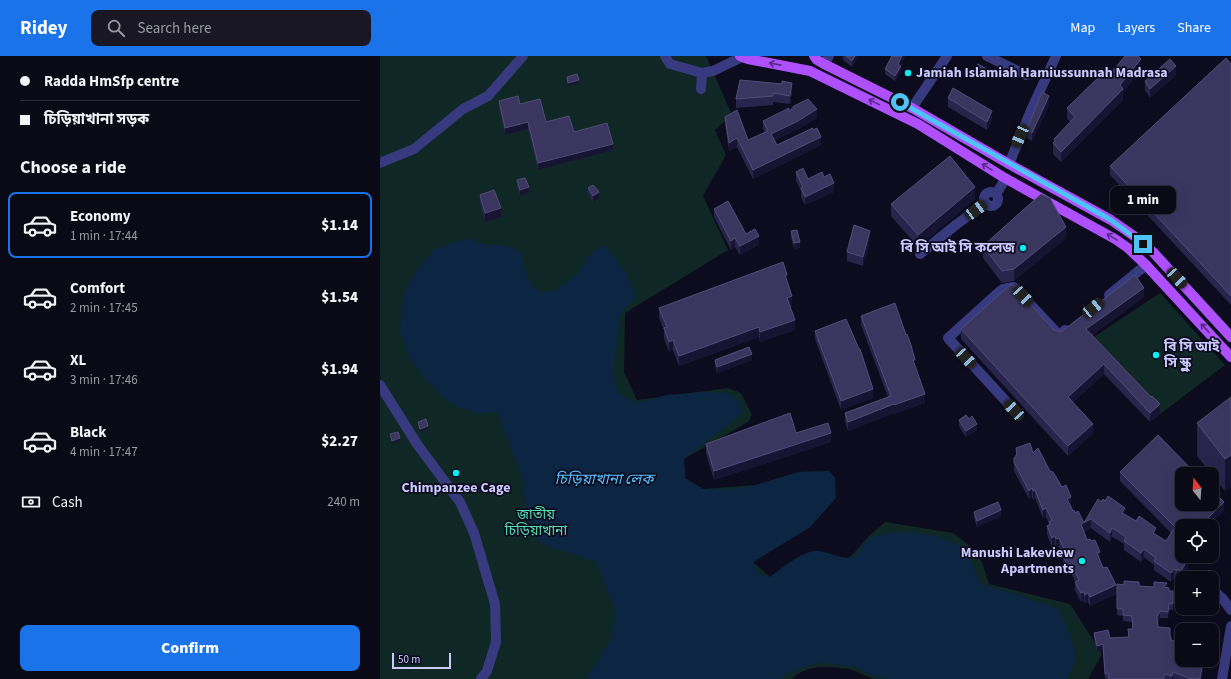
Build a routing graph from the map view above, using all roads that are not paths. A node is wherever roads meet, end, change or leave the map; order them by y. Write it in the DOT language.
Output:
graph roads {
  1 [pos="523,56"];
  2 [pos="665,56"];
  3 [pos="741,56"];
  4 [pos="947,56"];
  5 [pos="987,56"];
  6 [pos="1056,56"];
  7 [pos="821,59"];
  8 [pos="810,71"];
  9 [pos="702,73"];
  10 [pos="1026,75"];
  11 [pos="701,89"];
  12 [pos="912,108"];
  13 [pos="380,163"];
  14 [pos="1009,164"];
  15 [pos="1005,178"];
  16 [pos="920,254"];
  17 [pos="1156,256"];
  18 [pos="1146,265"];
  19 [pos="1101,301"];
  20 [pos="1071,325"];
  21 [pos="1231,337"];
  22 [pos="1231,357"];
  23 [pos="380,385"];
  24 [pos="1014,410"];
  25 [pos="1219,595"];
  26 [pos="1231,610"];
  27 [pos="1231,626"];
  28 [pos="481,679"];
  29 [pos="1222,679"];
  1 -- 13 [label="street"];
  2 -- 9 [label="street"];
  8 -- 3 [label="main road, one-way"];
  3 -- 9 [label="street"];
  4 -- 12 [label="street"];
  5 -- 10 [label="street"];
  6 -- 14 [label="street"];
  7 -- 8 [label="main road"];
  7 -- 12 [label="main road"];
  15 -- 8 [label="main road, one-way"];
  9 -- 11 [label="street"];
  12 -- 14 [label="main road"];
  14 -- 15 [label="main road"];
  14 -- 17 [label="main road"];
  15 -- 16 [label="street"];
  18 -- 15 [label="main road, one-way"];
  17 -- 18 [label="main road"];
  17 -- 21 [label="main road"];
  18 -- 19 [label="street"];
  22 -- 18 [label="main road, one-way"];
  20 -- 24 [label="street"];
  23 -- 28 [label="street"];
  25 -- 26 [label="street"];
  27 -- 29 [label="street"];
}
